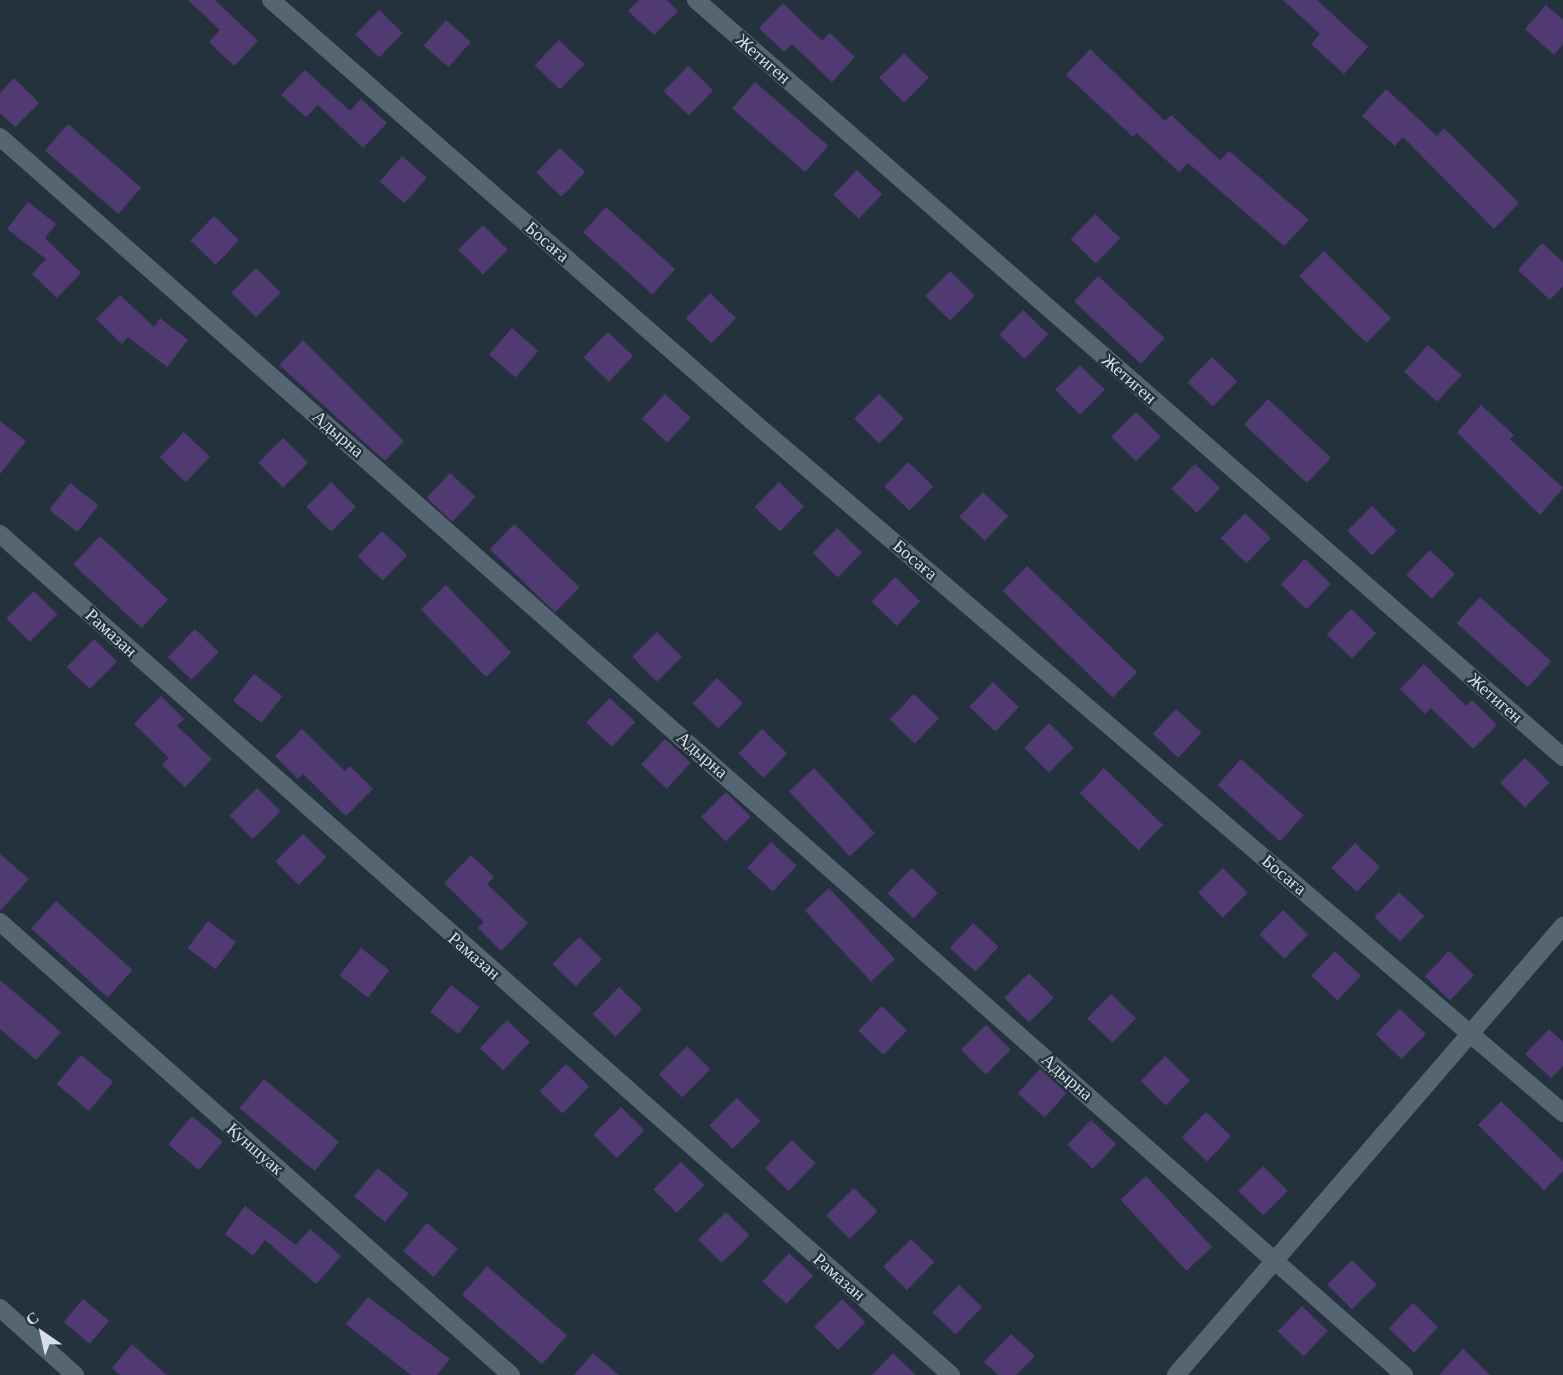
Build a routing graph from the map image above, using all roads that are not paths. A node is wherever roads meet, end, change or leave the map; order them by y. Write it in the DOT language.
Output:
graph roads {
  1 [pos="271,0"];
  2 [pos="696,0"];
  3 [pos="0,137"];
  4 [pos="0,534"];
  5 [pos="1563,757"];
  6 [pos="0,922"];
  7 [pos="1563,926"];
  8 [pos="1470,1034"];
  9 [pos="1563,1113"];
  10 [pos="1275,1261"];
  11 [pos="0,1308"];
  12 [pos="75,1375"];
  13 [pos="512,1375"];
  14 [pos="951,1375"];
  15 [pos="1176,1375"];
  16 [pos="1404,1375"];
  1 -- 8 [label="street, Босаға"];
  2 -- 5 [label="street, Жетиген"];
  3 -- 10 [label="street, Адырна"];
  4 -- 14 [label="street, Рамазан"];
  6 -- 13 [label="street, Куншуак"];
  7 -- 8 [label="street"];
  8 -- 9 [label="street, Босаға"];
  8 -- 10 [label="street"];
  10 -- 15 [label="street"];
  10 -- 16 [label="street, Адырна"];
  11 -- 12 [label="street"];
}
